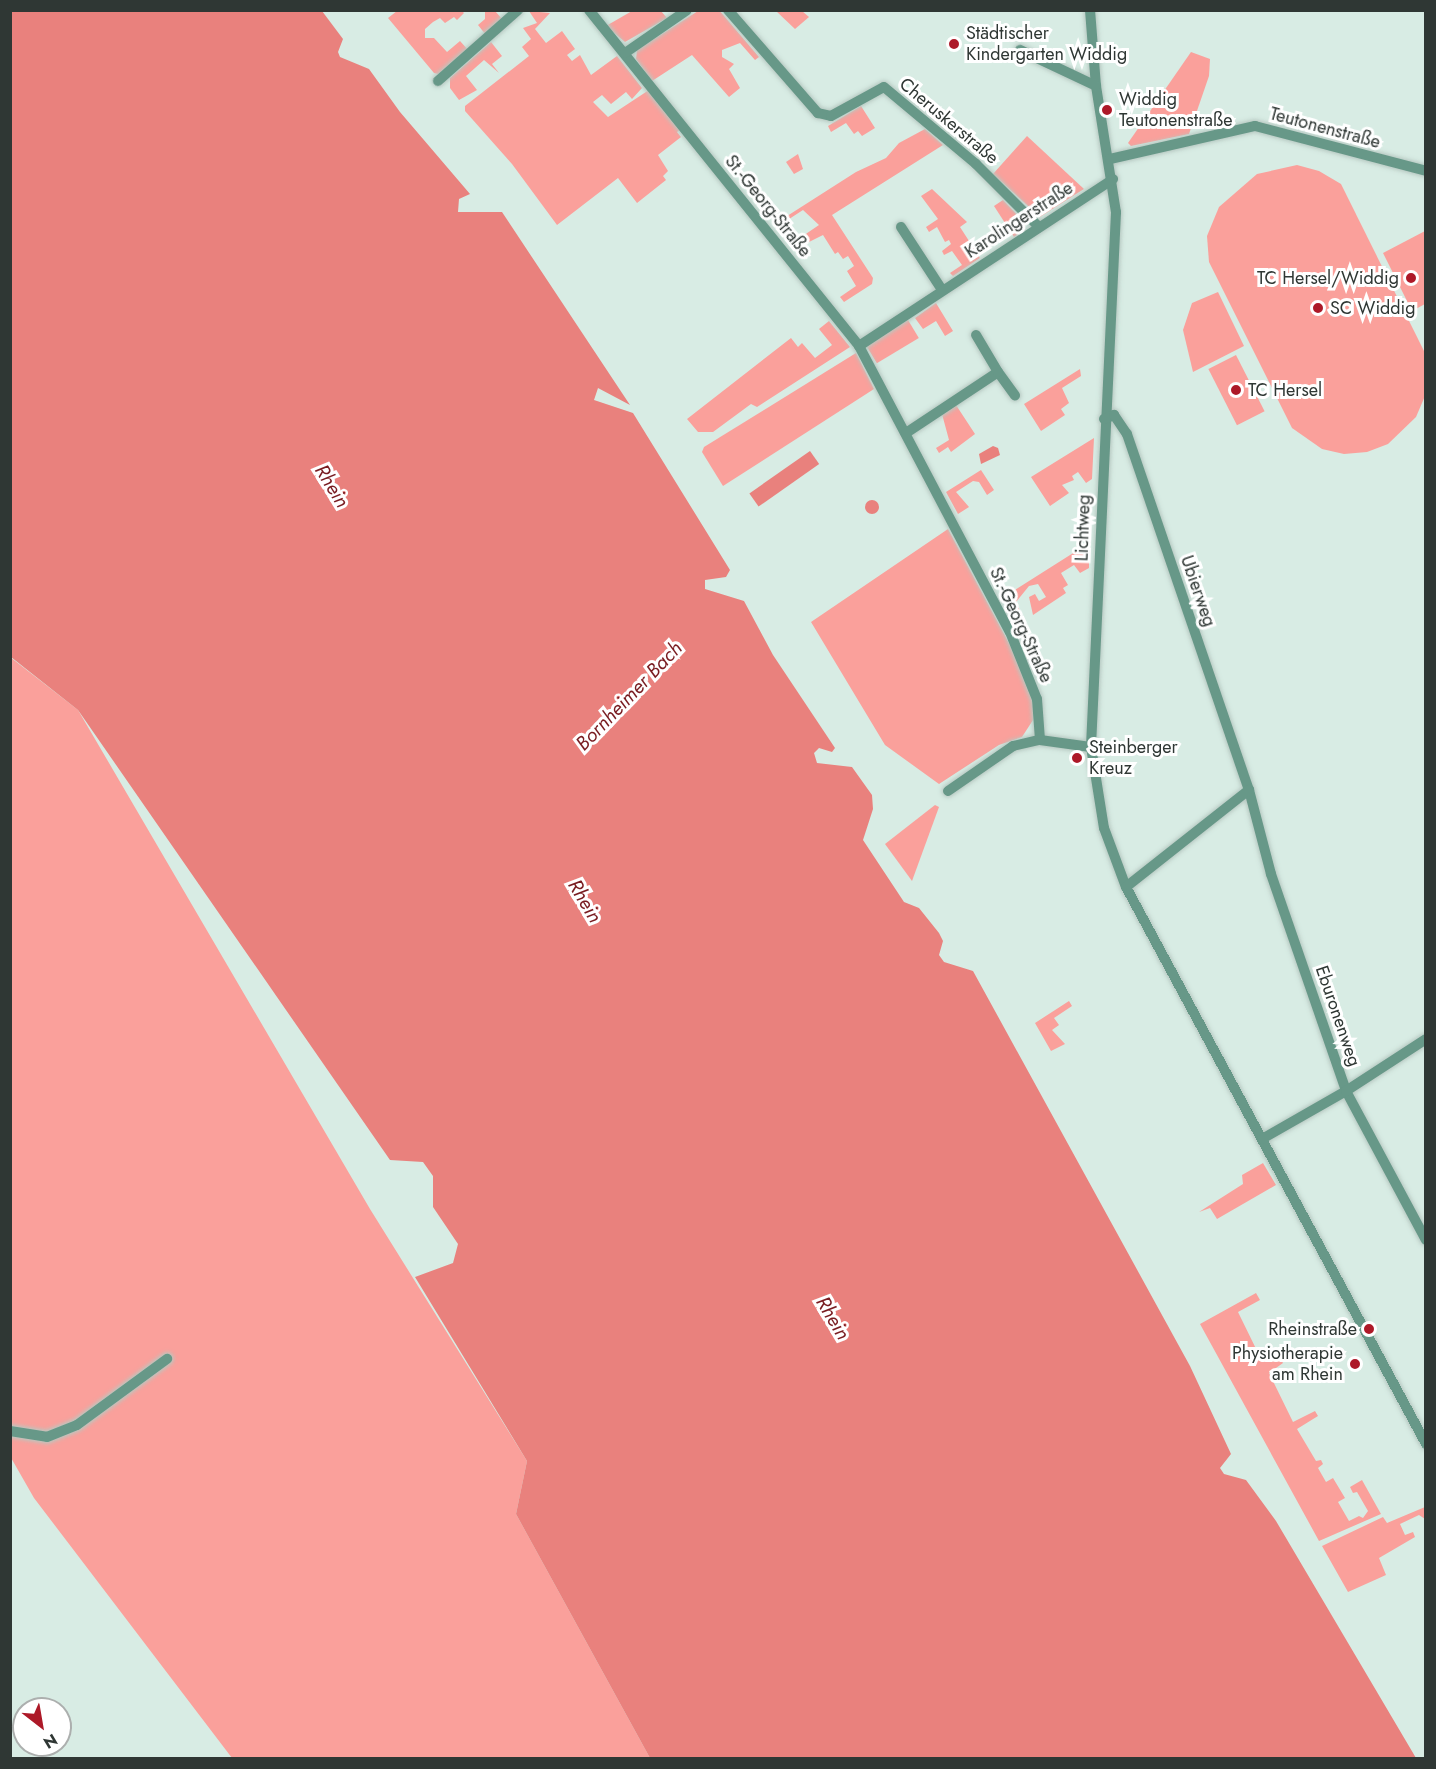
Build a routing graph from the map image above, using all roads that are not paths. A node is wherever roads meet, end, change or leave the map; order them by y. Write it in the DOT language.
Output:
graph roads {
  1 [pos="518,10"];
  2 [pos="589,10"];
  3 [pos="687,10"];
  4 [pos="728,10"];
  5 [pos="1090,10"];
  6 [pos="1020,50"];
  7 [pos="625,53"];
  8 [pos="438,81"];
  9 [pos="1096,86"];
  10 [pos="1110,159"];
  11 [pos="1425,171"];
  12 [pos="1113,179"];
  13 [pos="901,227"];
  14 [pos="1039,227"];
  15 [pos="942,290"];
  16 [pos="976,335"];
  17 [pos="859,346"];
  18 [pos="998,372"];
  19 [pos="1015,395"];
  20 [pos="1104,418"];
  21 [pos="906,433"];
  22 [pos="1040,740"];
  23 [pos="1091,747"];
  24 [pos="1249,790"];
  25 [pos="948,791"];
  26 [pos="1126,887"];
  27 [pos="1425,1039"];
  28 [pos="1346,1091"];
  29 [pos="1262,1139"];
  30 [pos="1425,1240"];
  31 [pos="167,1359"];
  32 [pos="10,1431"];
  33 [pos="1425,1444"];
  1 -- 8 [label="street"];
  2 -- 7 [label="street, St.-Georg-Straße"];
  3 -- 7 [label="street"];
  4 -- 14 [label="street, Cheruskerstraße"];
  5 -- 9 [label="street, Lichtweg"];
  6 -- 9 [label="street"];
  7 -- 17 [label="street, St.-Georg-Straße"];
  9 -- 10 [label="street, Lichtweg"];
  10 -- 11 [label="street, Teutonenstraße"];
  10 -- 12 [label="street, Lichtweg"];
  12 -- 14 [label="street, Karolingerstraße"];
  12 -- 20 [label="street, Lichtweg"];
  13 -- 15 [label="street"];
  14 -- 15 [label="street, Karolingerstraße"];
  15 -- 17 [label="street, Karolingerstraße"];
  16 -- 18 [label="street"];
  17 -- 21 [label="street, St.-Georg-Straße"];
  18 -- 19 [label="street"];
  18 -- 21 [label="street"];
  20 -- 23 [label="street, Lichtweg"];
  20 -- 24 [label="street, Ubierweg"];
  21 -- 22 [label="street, St.-Georg-Straße"];
  22 -- 23 [label="street"];
  22 -- 25 [label="street"];
  23 -- 26 [label="street, Lichtweg"];
  24 -- 26 [label="street"];
  24 -- 28 [label="street, Eburonenweg"];
  26 -- 29 [label="street"];
  27 -- 28 [label="street"];
  28 -- 29 [label="street"];
  28 -- 30 [label="street, Eburonenweg"];
  29 -- 33 [label="street"];
  31 -- 32 [label="street"];
}
